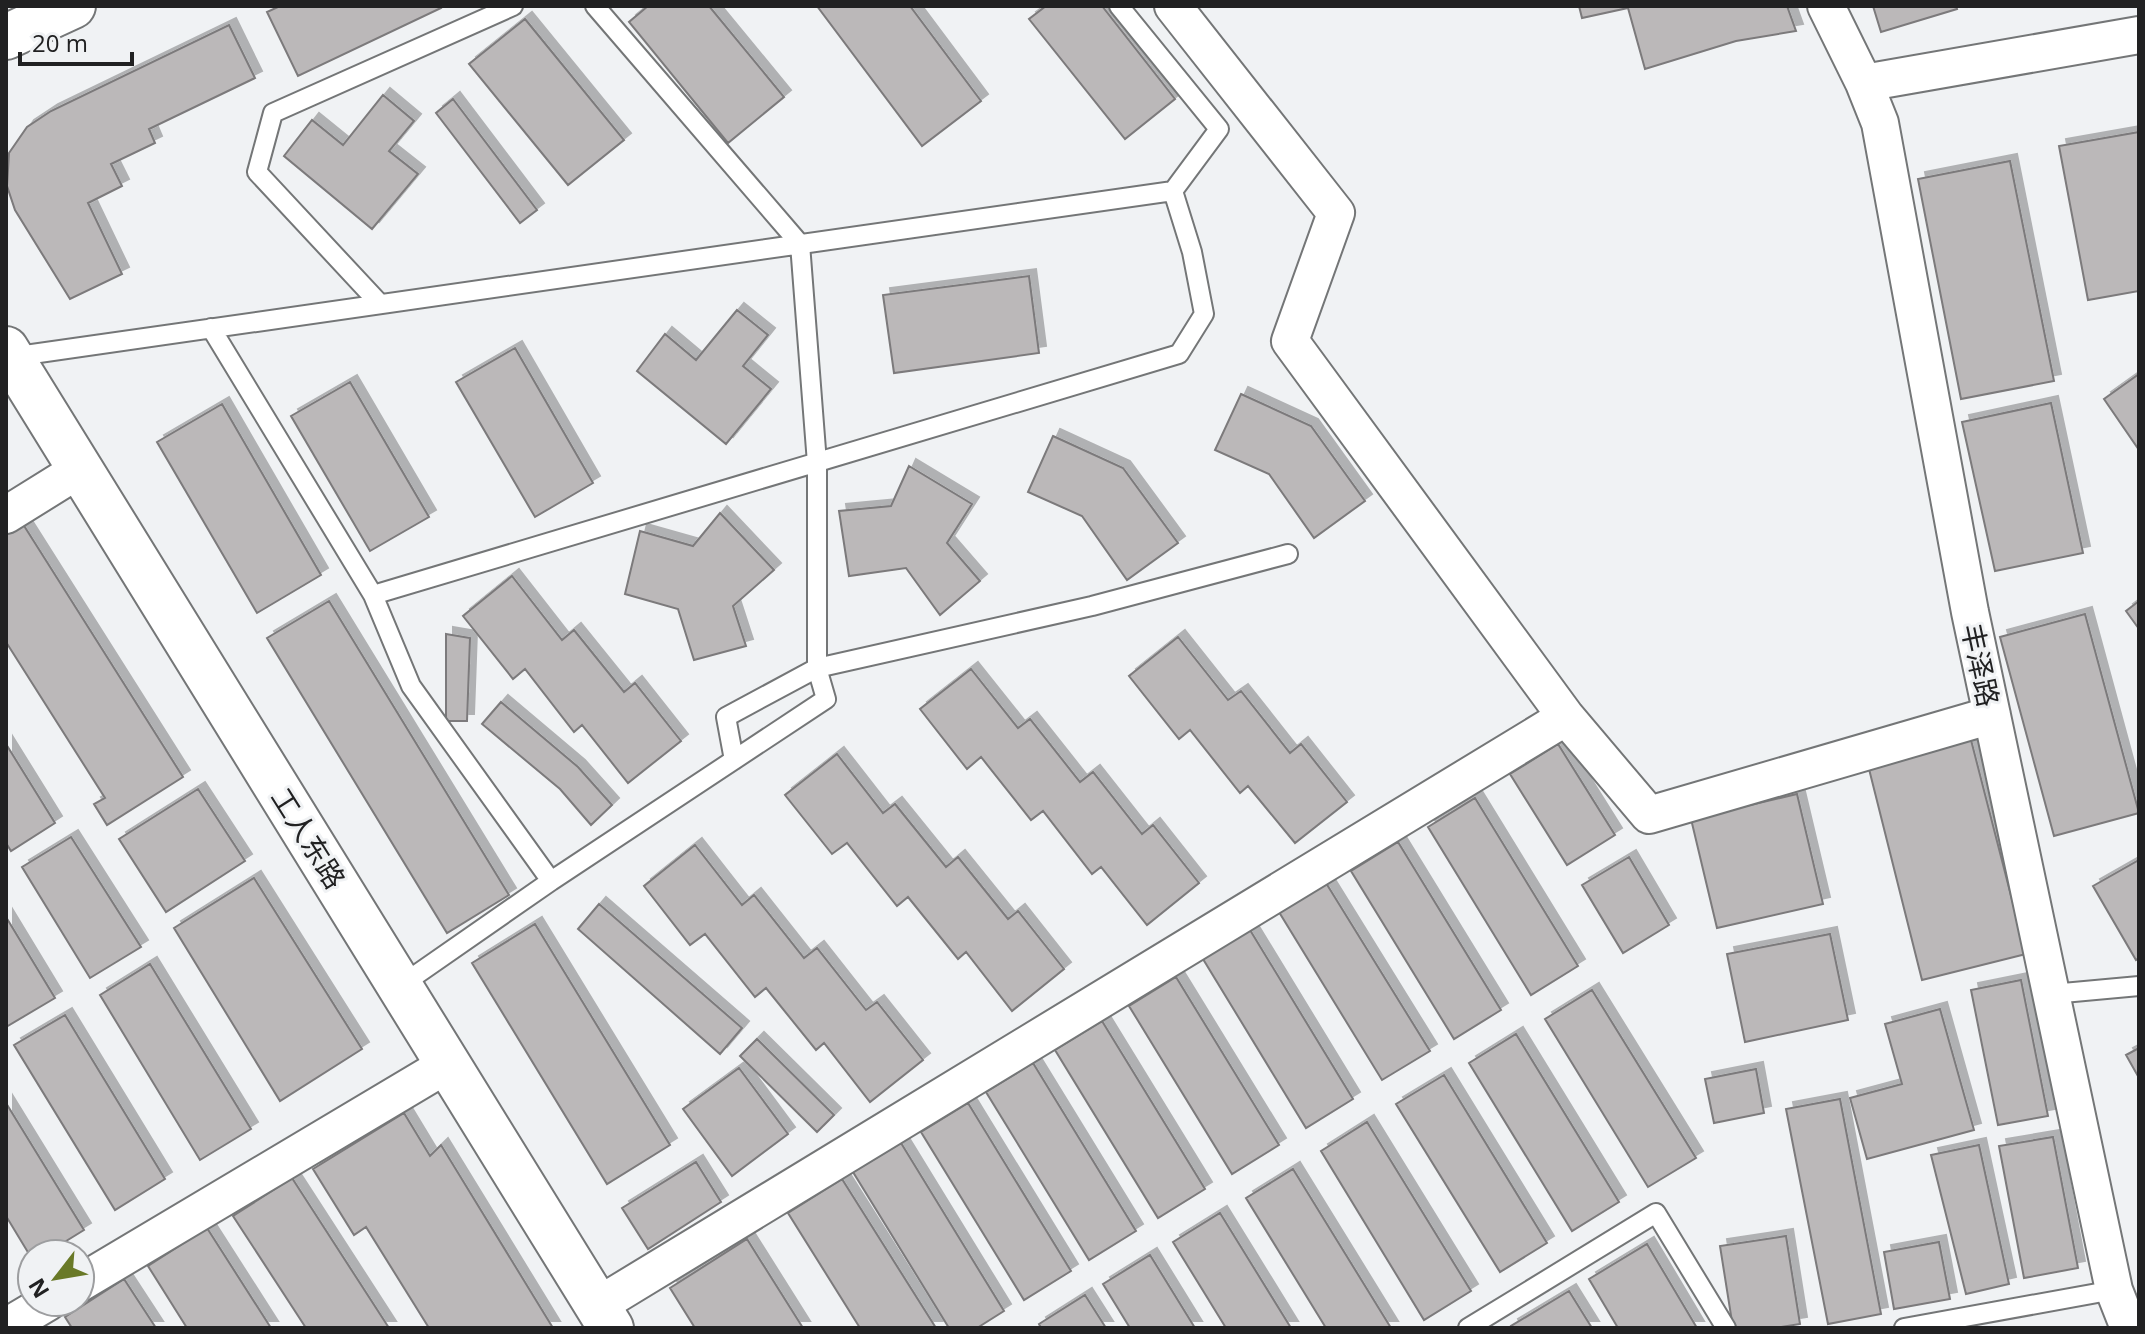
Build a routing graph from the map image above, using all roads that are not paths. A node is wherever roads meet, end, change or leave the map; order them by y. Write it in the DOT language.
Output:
graph roads {
  1 [pos="73,6"];
  2 [pos="513,6"];
  3 [pos="595,6"];
  4 [pos="1119,6"];
  5 [pos="1173,6"];
  6 [pos="1826,6"];
  7 [pos="2139,35"];
  8 [pos="6,37"];
  9 [pos="1864,83"];
  10 [pos="1173,191"];
  11 [pos="800,244"];
  12 [pos="380,304"];
  13 [pos="211,328"];
  14 [pos="8,353"];
  15 [pos="817,463"];
  16 [pos="80,469"];
  17 [pos="6,515"];
  18 [pos="1288,554"];
  19 [pos="373,595"];
  20 [pos="817,668"];
  21 [pos="1992,715"];
  22 [pos="1566,717"];
  23 [pos="734,760"];
  24 [pos="551,881"];
  25 [pos="400,986"];
  26 [pos="2139,986"];
  27 [pos="2052,994"];
  28 [pos="448,1064"];
  29 [pos="96,1273"];
  30 [pos="2114,1290"];
  31 [pos="604,1317"];
  32 [pos="1468,1328"];
  33 [pos="1726,1328"];
  34 [pos="1904,1328"];
  35 [pos="2129,1328"];
  1 -- 8 [label="main road"];
  2 -- 12 [label="lane"];
  3 -- 11 [label="lane"];
  4 -- 10 [label="lane"];
  5 -- 22 [label="street"];
  6 -- 9 [label="street, 丰泽路"];
  7 -- 9 [label="street"];
  9 -- 21 [label="street, 丰泽路"];
  10 -- 11 [label="lane"];
  10 -- 15 [label="lane"];
  11 -- 12 [label="lane"];
  11 -- 15 [label="lane"];
  12 -- 13 [label="lane"];
  13 -- 14 [label="lane"];
  13 -- 19 [label="lane"];
  14 -- 16 [label="main road, 工人东路"];
  15 -- 19 [label="lane"];
  15 -- 20 [label="lane"];
  16 -- 17 [label="street"];
  16 -- 25 [label="main road, 工人东路"];
  18 -- 20 [label="lane"];
  19 -- 24 [label="lane"];
  20 -- 23 [label="lane"];
  20 -- 23 [label="lane"];
  21 -- 22 [label="street"];
  21 -- 27 [label="street, 丰泽路"];
  22 -- 31 [label="street"];
  23 -- 24 [label="lane"];
  24 -- 25 [label="lane"];
  25 -- 28 [label="main road, 工人东路"];
  26 -- 27 [label="lane"];
  27 -- 30 [label="street, 丰泽路"];
  28 -- 29 [label="street"];
  28 -- 31 [label="main road, 工人东路"];
  30 -- 34 [label="lane"];
  30 -- 35 [label="street, 丰泽路"];
  32 -- 33 [label="lane"];
}
